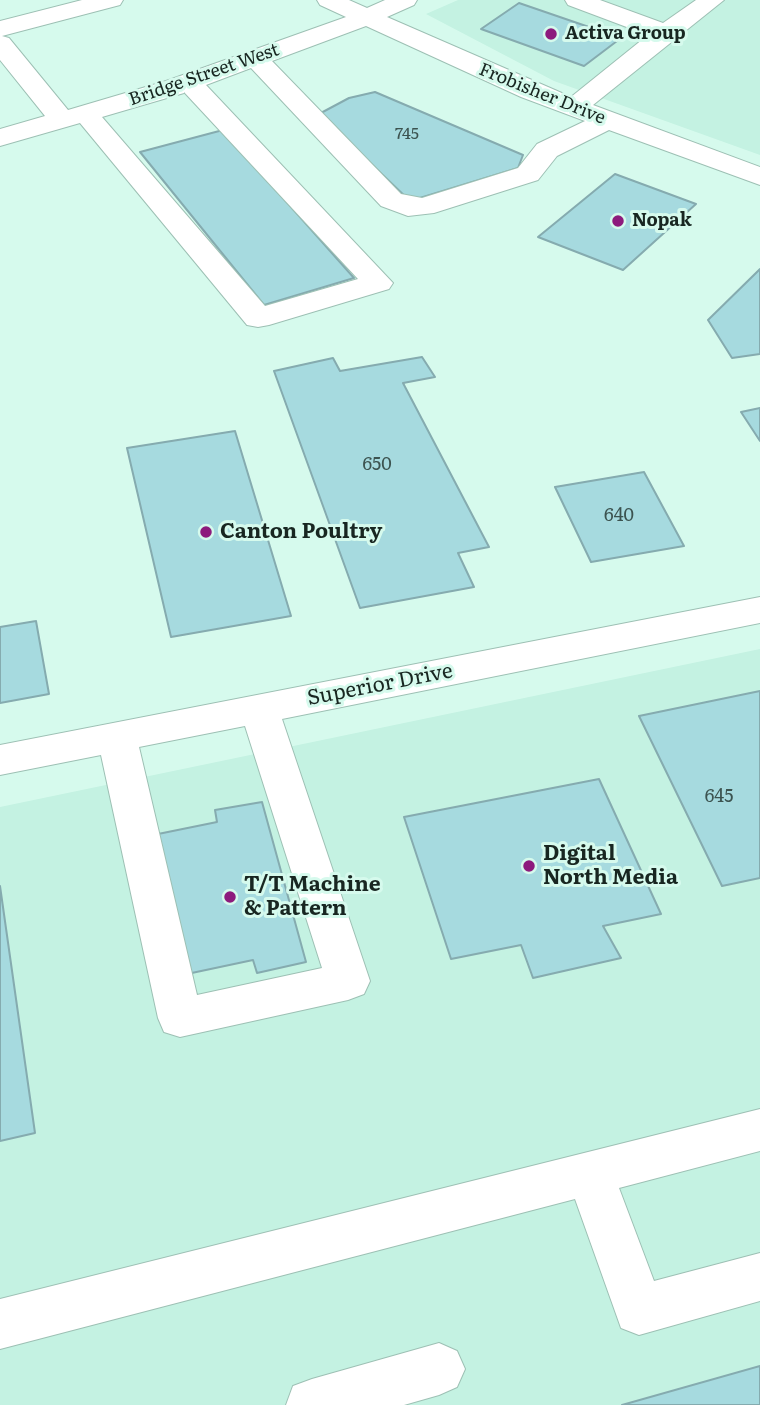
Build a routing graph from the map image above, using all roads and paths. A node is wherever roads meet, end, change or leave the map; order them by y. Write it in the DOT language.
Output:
graph roads {
  1 [pos="111,0"];
  2 [pos="329,0"];
  3 [pos="405,0"];
  4 [pos="577,0"];
  5 [pos="712,0"];
  6 [pos="365,18"];
  7 [pos="0,29"];
  8 [pos="666,33"];
  9 [pos="0,43"];
  10 [pos="255,58"];
  11 [pos="189,82"];
  12 [pos="32,83"];
  13 [pos="0,91"];
  14 [pos="574,108"];
  15 [pos="74,118"];
  16 [pos="608,120"];
  17 [pos="0,138"];
  18 [pos="760,177"];
  19 [pos="760,610"];
  20 [pos="259,708"];
  21 [pos="117,736"];
  22 [pos="0,760"];
  23 [pos="760,1130"];
  24 [pos="590,1173"];
  25 [pos="760,1277"];
  26 [pos="0,1324"];
  27 [pos="439,1369"];
  28 [pos="312,1405"];
  1 -- 7 [label="street"];
  2 -- 6 [label="street, Frobisher Drive"];
  3 -- 6 [label="street, Bridge Street West"];
  4 -- 8 [label="street"];
  5 -- 8 [label="street"];
  6 -- 10 [label="street, Bridge Street West"];
  6 -- 14 [label="street, Frobisher Drive"];
  8 -- 14 [label="street"];
  9 -- 12 [label="street"];
  10 -- 11 [label="street, Bridge Street West"];
  10 -- 16 [label="street"];
  11 -- 15 [label="street, Bridge Street West"];
  11 -- 15 [label="street"];
  12 -- 13 [label="street"];
  12 -- 15 [label="street"];
  14 -- 16 [label="street, Frobisher Drive"];
  15 -- 17 [label="street, Bridge Street West"];
  16 -- 18 [label="street, Frobisher Drive"];
  19 -- 20 [label="street, Superior Drive"];
  20 -- 21 [label="street, Superior Drive"];
  20 -- 21 [label="street"];
  21 -- 22 [label="street, Superior Drive"];
  23 -- 24 [label="street"];
  24 -- 25 [label="street"];
  24 -- 26 [label="street"];
  27 -- 28 [label="street"];
}
